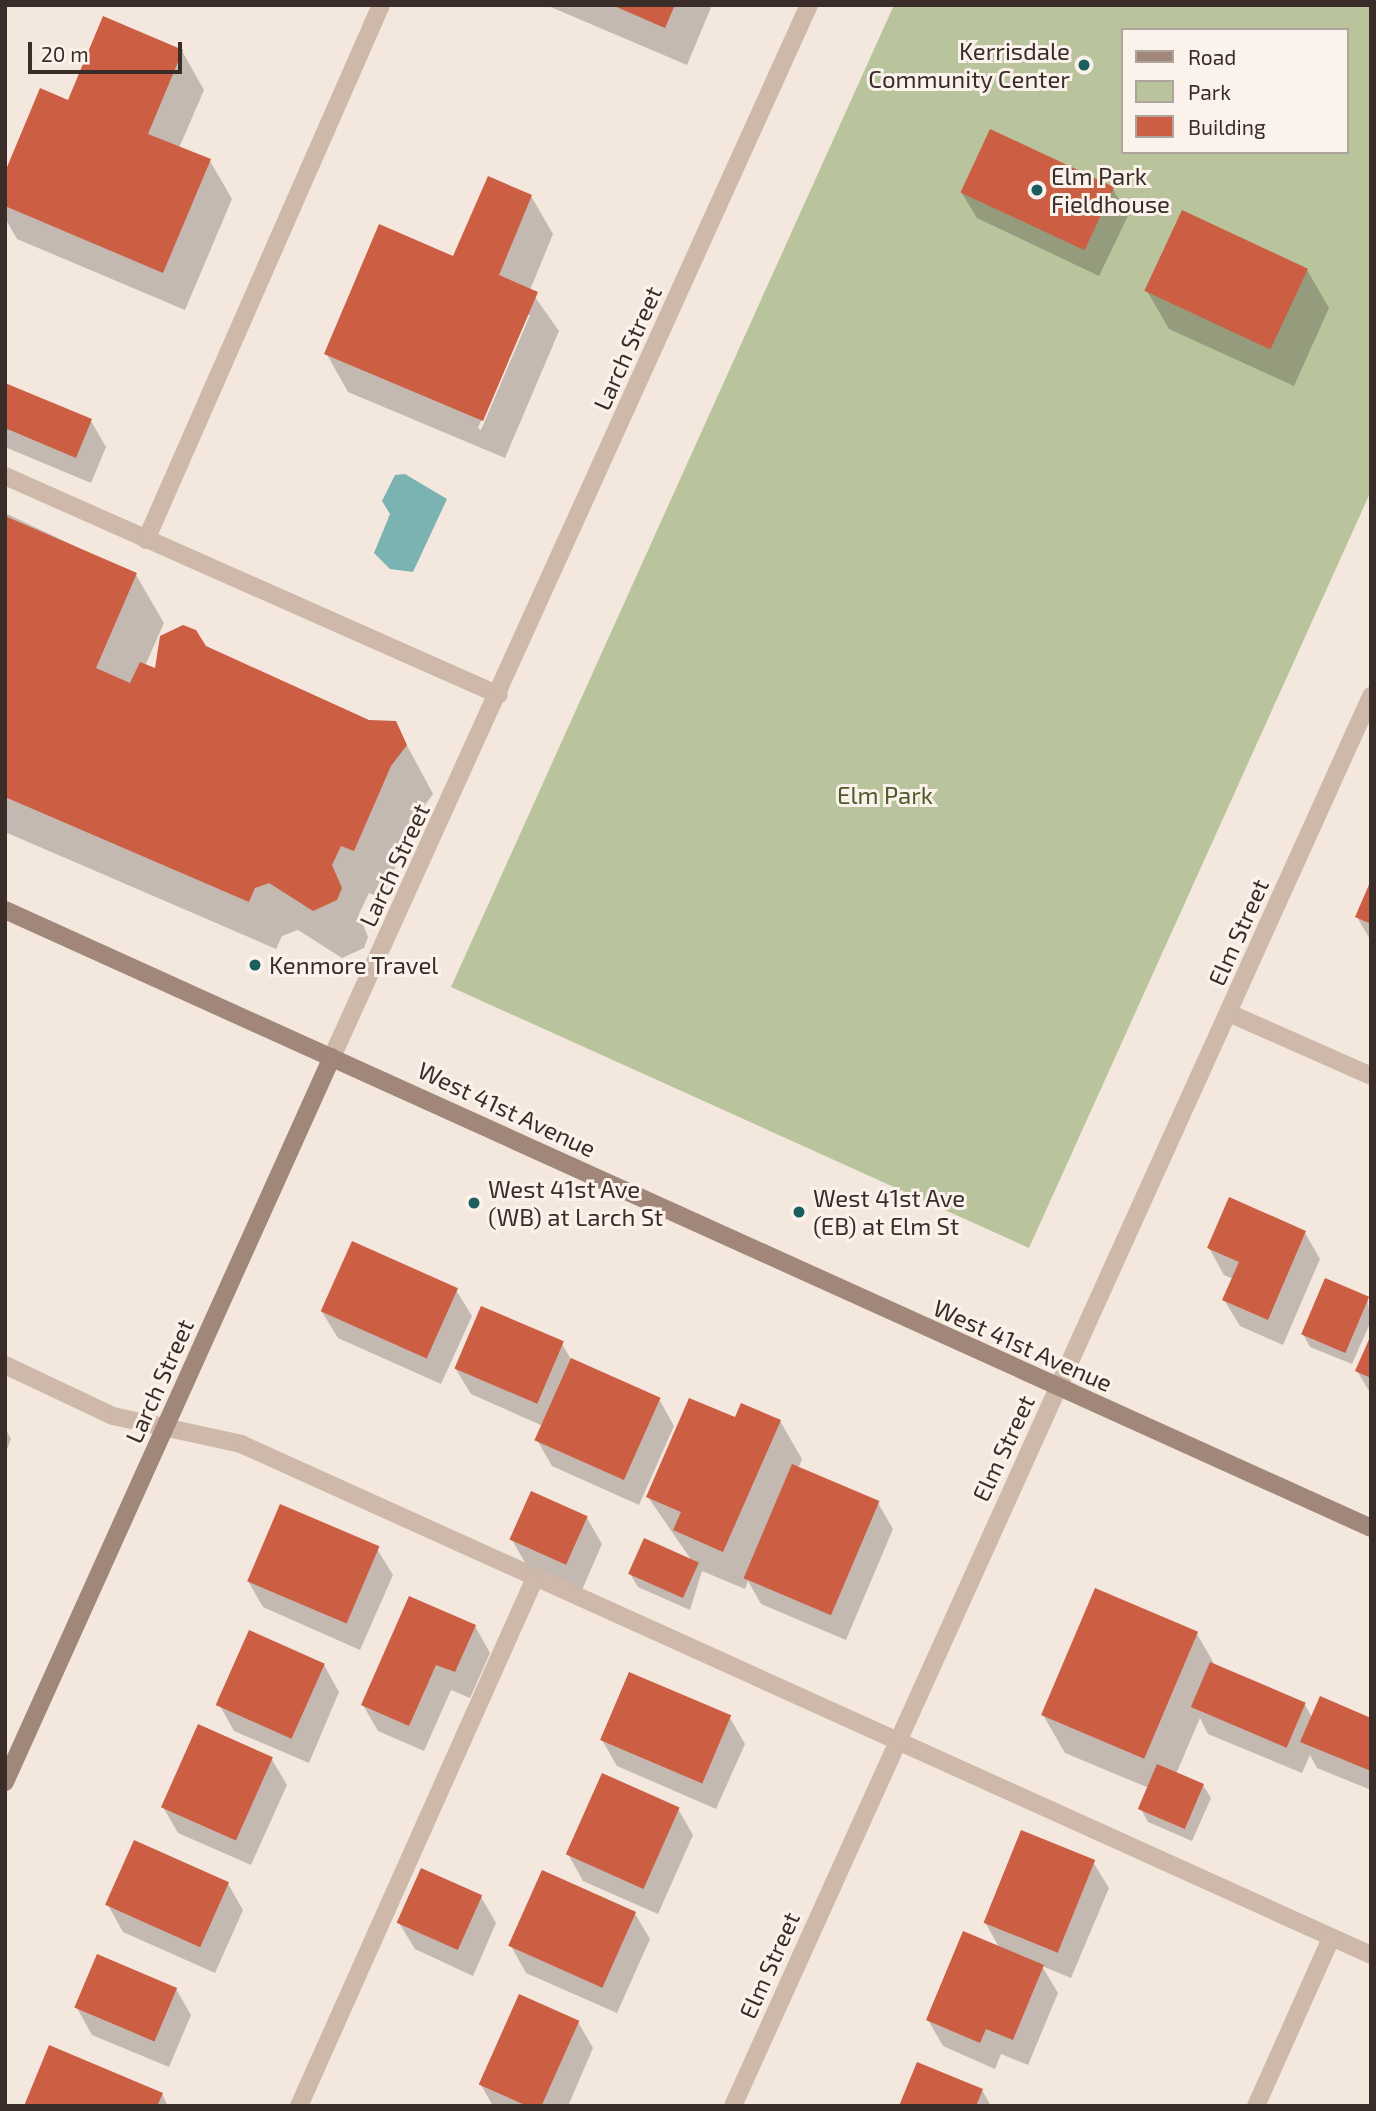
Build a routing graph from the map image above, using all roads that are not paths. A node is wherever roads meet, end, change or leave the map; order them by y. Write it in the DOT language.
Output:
graph roads {
  1 [pos="381,5"];
  2 [pos="809,5"];
  3 [pos="5,476"];
  4 [pos="146,540"];
  5 [pos="499,695"];
  6 [pos="1371,696"];
  7 [pos="5,910"];
  8 [pos="1229,1013"];
  9 [pos="332,1057"];
  10 [pos="1371,1076"];
  11 [pos="5,1365"];
  12 [pos="1057,1388"];
  13 [pos="165,1427"];
  14 [pos="1371,1528"];
  15 [pos="535,1578"];
  16 [pos="897,1741"];
  17 [pos="5,1782"];
  18 [pos="1331,1938"];
  19 [pos="1371,1955"];
  20 [pos="299,2106"];
  21 [pos="733,2106"];
  22 [pos="1256,2106"];
  1 -- 4 [label="street"];
  2 -- 5 [label="street, Larch Street"];
  3 -- 4 [label="street"];
  4 -- 5 [label="street"];
  5 -- 9 [label="street, Larch Street"];
  6 -- 8 [label="street, Elm Street"];
  7 -- 9 [label="main road, West 41st Avenue"];
  8 -- 10 [label="street"];
  8 -- 12 [label="street, Elm Street"];
  9 -- 12 [label="main road, West 41st Avenue"];
  9 -- 13 [label="main road, Larch Street"];
  11 -- 13 [label="street"];
  12 -- 14 [label="main road, West 41st Avenue"];
  12 -- 16 [label="street, Elm Street"];
  13 -- 15 [label="street"];
  13 -- 17 [label="main road, Larch Street"];
  15 -- 16 [label="street"];
  15 -- 20 [label="street"];
  16 -- 18 [label="street"];
  16 -- 21 [label="street, Elm Street"];
  18 -- 19 [label="street"];
  18 -- 22 [label="street"];
}
